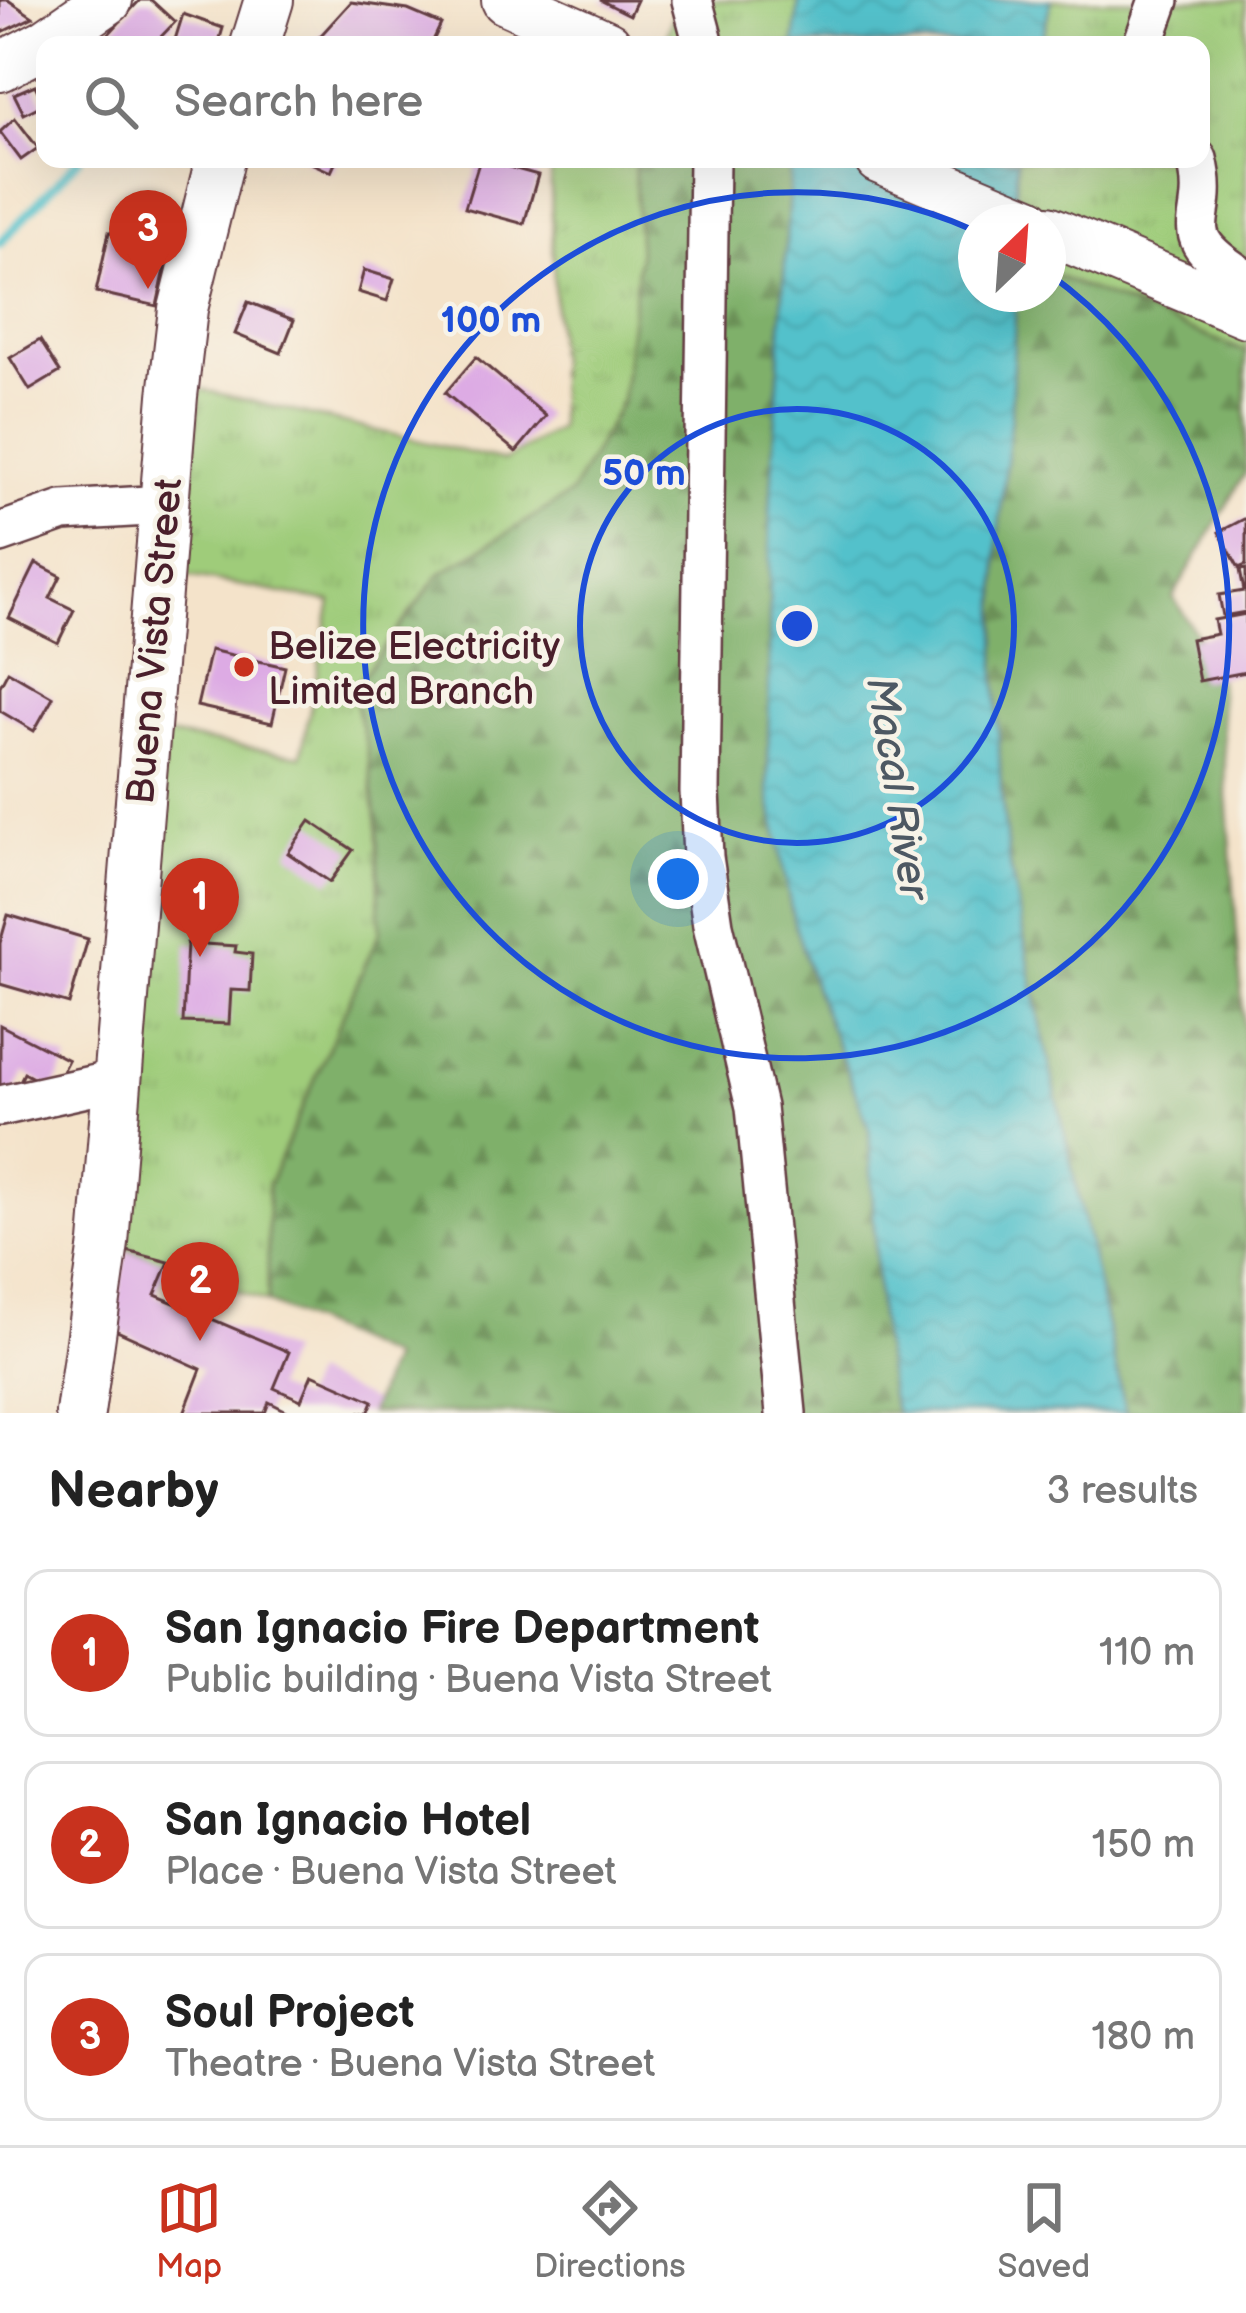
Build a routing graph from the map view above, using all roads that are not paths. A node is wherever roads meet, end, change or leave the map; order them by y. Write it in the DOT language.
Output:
graph roads {
  1 [pos="108,0"];
  2 [pos="269,0"];
  3 [pos="506,0"];
  4 [pos="692,0"];
  5 [pos="1159,0"];
  6 [pos="56,36"];
  7 [pos="258,36"];
  8 [pos="585,36"];
  9 [pos="702,36"];
  10 [pos="1146,36"];
  11 [pos="36,48"];
  12 [pos="0,67"];
  13 [pos="217,168"];
  14 [pos="709,168"];
  15 [pos="900,168"];
  16 [pos="1198,168"];
  17 [pos="986,204"];
  18 [pos="1066,237"];
  19 [pos="1244,301"];
  20 [pos="165,505"];
  21 [pos="0,533"];
  22 [pos="115,1082"];
  23 [pos="0,1106"];
  24 [pos="80,1413"];
  25 [pos="786,1413"];
  1 -- 6 [label="main road"];
  2 -- 7 [label="main road"];
  3 -- 8 [label="main road"];
  4 -- 9 [label="street"];
  5 -- 10 [label="street"];
  11 -- 12 [label="main road"];
  13 -- 20 [label="main road, Buena Vista Street"];
  14 -- 25 [label="street"];
  15 -- 17 [label="main road"];
  16 -- 19 [label="street"];
  18 -- 19 [label="main road"];
  20 -- 21 [label="street"];
  20 -- 22 [label="main road, Buena Vista Street"];
  22 -- 23 [label="street"];
  22 -- 24 [label="main road, Buena Vista Street"];
}
